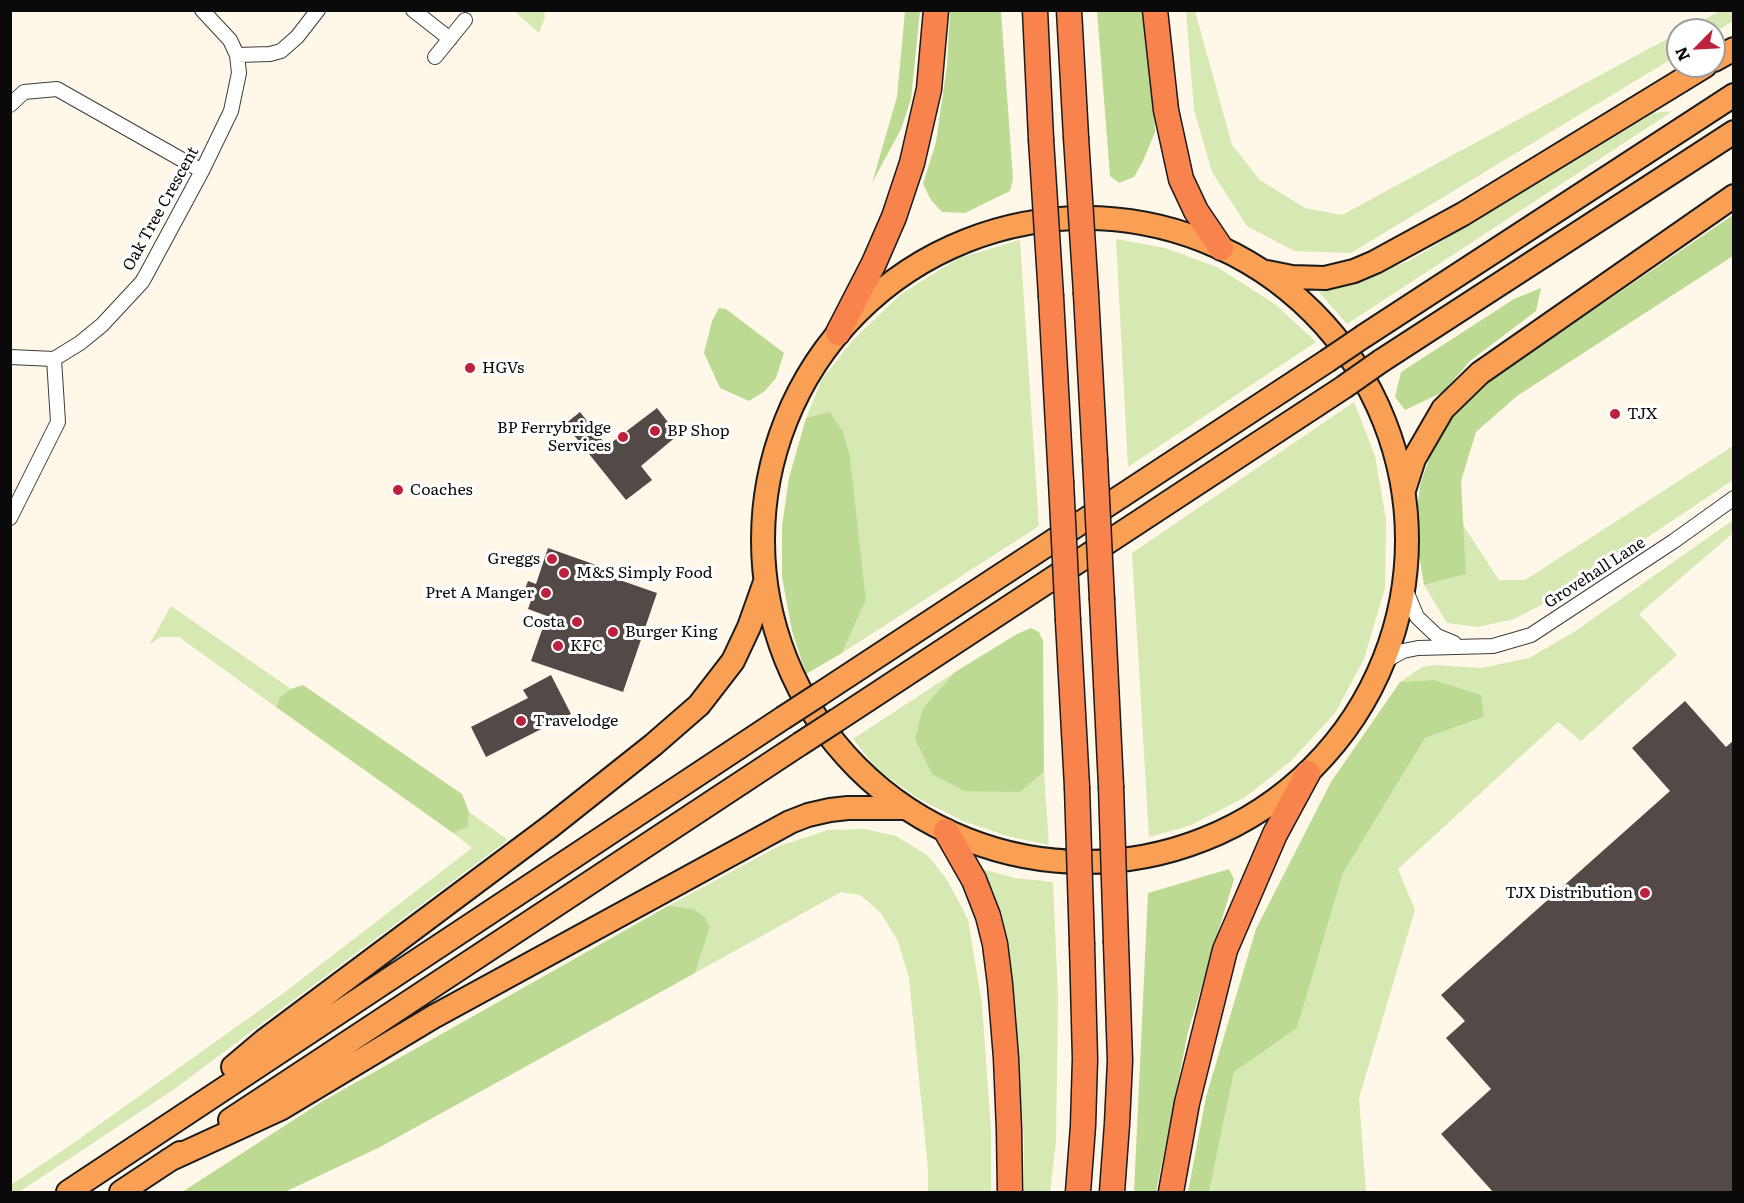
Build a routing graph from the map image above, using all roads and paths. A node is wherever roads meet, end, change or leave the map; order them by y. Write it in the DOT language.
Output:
graph roads {
  1 [pos="202,10"];
  2 [pos="318,10"];
  3 [pos="413,10"];
  4 [pos="936,10"];
  5 [pos="1035,10"];
  6 [pos="1069,10"];
  7 [pos="1155,10"];
  8 [pos="465,20"];
  9 [pos="450,39"];
  10 [pos="237,55"];
  11 [pos="435,57"];
  12 [pos="1685,78"];
  13 [pos="1734,96"];
  14 [pos="10,105"];
  15 [pos="1734,132"];
  16 [pos="202,171"];
  17 [pos="1734,196"];
  18 [pos="1221,248"];
  19 [pos="1263,271"];
  20 [pos="838,333"];
  21 [pos="10,357"];
  22 [pos="54,359"];
  23 [pos="1404,490"];
  24 [pos="1734,498"];
  25 [pos="10,518"];
  26 [pos="765,582"];
  27 [pos="1404,586"];
  28 [pos="1462,647"];
  29 [pos="1383,662"];
  30 [pos="1308,773"];
  31 [pos="905,808"];
  32 [pos="946,831"];
  33 [pos="157,1132"];
  34 [pos="169,1160"];
  35 [pos="68,1192"];
  36 [pos="121,1192"];
  37 [pos="1010,1192"];
  38 [pos="1077,1192"];
  39 [pos="1112,1192"];
  40 [pos="1171,1192"];
  1 -- 10 [label="street"];
  2 -- 10 [label="street"];
  3 -- 9 [label="street"];
  4 -- 20 [label="highway"];
  5 -- 38 [label="highway, bridge"];
  6 -- 39 [label="highway, bridge"];
  7 -- 18 [label="highway"];
  8 -- 9 [label="street"];
  9 -- 11 [label="street"];
  10 -- 16 [label="street, Oak Tree Crescent"];
  12 -- 19 [label="highway"];
  13 -- 33 [label="highway, bridge"];
  14 -- 16 [label="street"];
  15 -- 34 [label="highway, bridge"];
  16 -- 22 [label="street, Oak Tree Crescent"];
  17 -- 23 [label="highway"];
  18 -- 19 [label="highway"];
  18 -- 20 [label="highway"];
  19 -- 23 [label="highway"];
  20 -- 26 [label="highway"];
  21 -- 22 [label="street"];
  22 -- 25 [label="street"];
  23 -- 27 [label="highway"];
  24 -- 28 [label="street, Grovehall Lane"];
  26 -- 31 [label="highway"];
  26 -- 33 [label="highway"];
  27 -- 28 [label="street, Grovehall Lane"];
  27 -- 29 [label="highway"];
  28 -- 29 [label="street, Grovehall Lane"];
  29 -- 30 [label="highway"];
  30 -- 32 [label="highway"];
  30 -- 40 [label="highway"];
  31 -- 32 [label="highway"];
  31 -- 34 [label="highway"];
  32 -- 37 [label="highway"];
  33 -- 35 [label="highway"];
  34 -- 36 [label="highway"];
}
